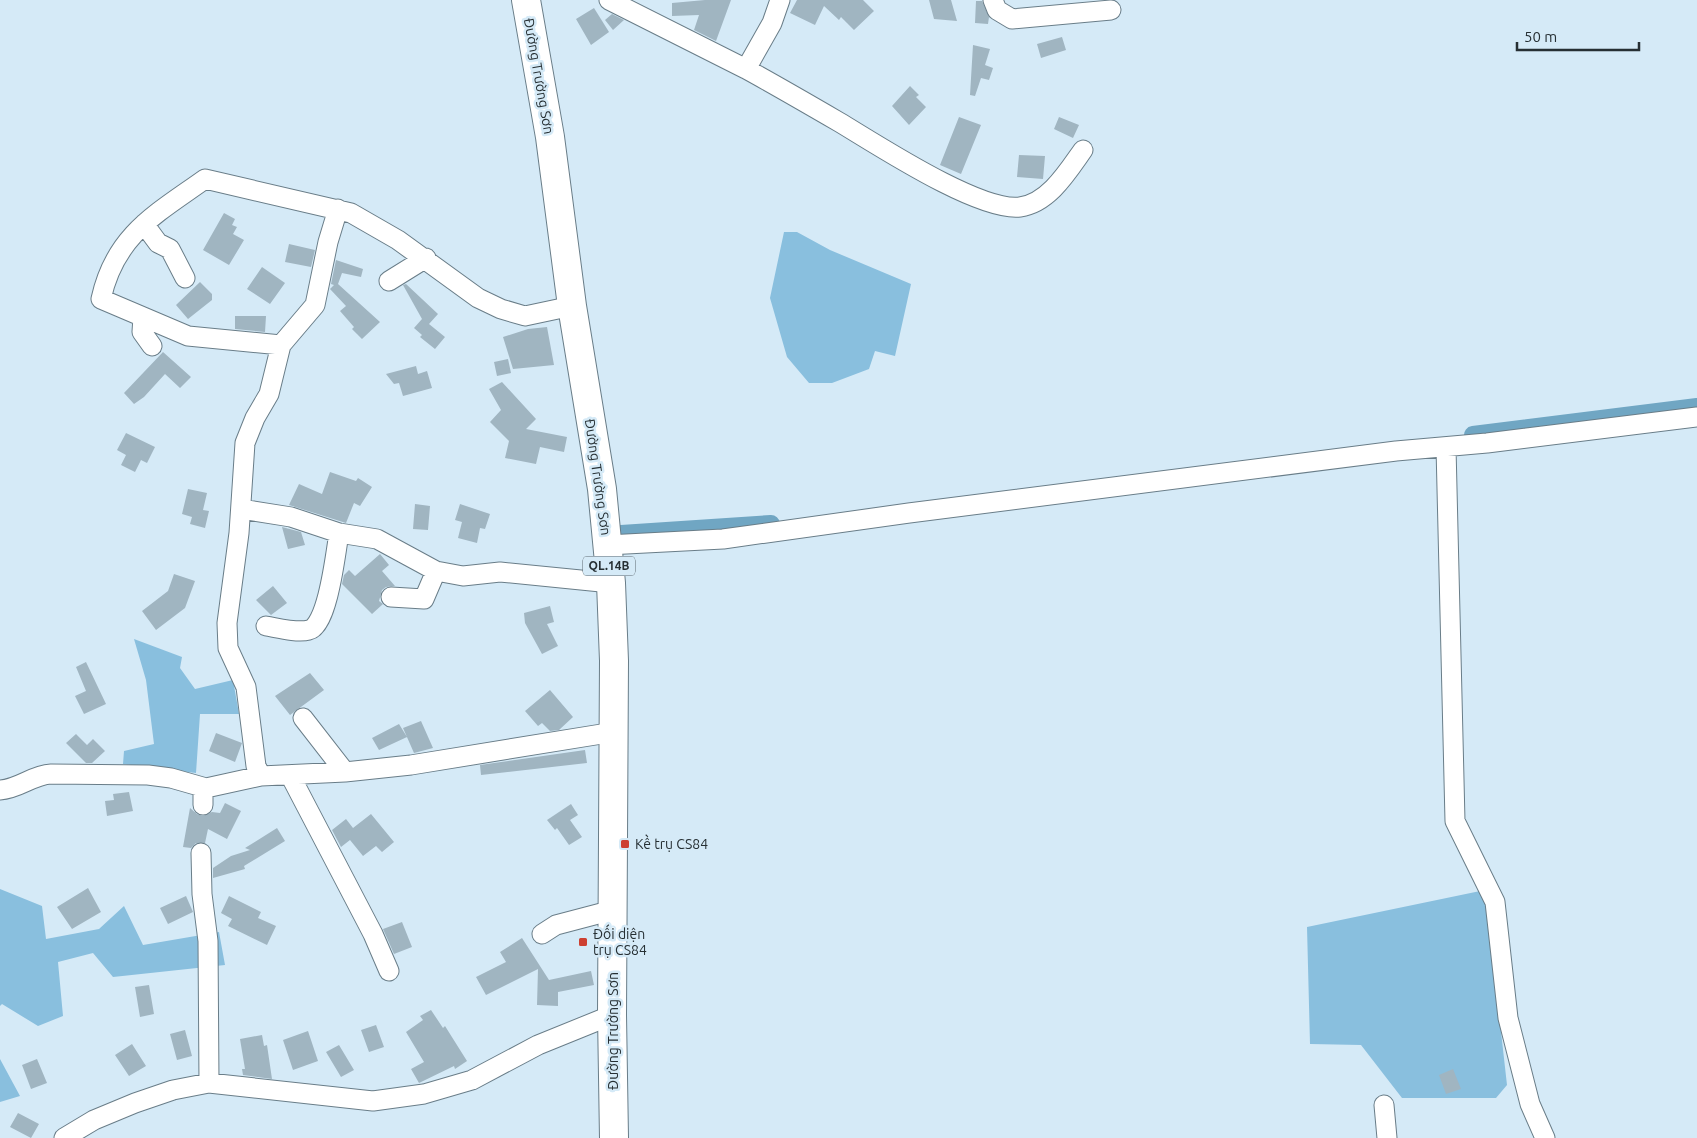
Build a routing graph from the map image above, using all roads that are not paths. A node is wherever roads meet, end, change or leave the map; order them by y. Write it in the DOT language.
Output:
graph roads {
  1 [pos="526,0"];
  2 [pos="609,0"];
  3 [pos="780,0"];
  4 [pos="993,0"];
  5 [pos="1111,10"];
  6 [pos="746,69"];
  7 [pos="1084,150"];
  8 [pos="338,209"];
  9 [pos="144,224"];
  10 [pos="426,258"];
  11 [pos="186,278"];
  12 [pos="389,280"];
  13 [pos="572,306"];
  14 [pos="143,317"];
  15 [pos="282,345"];
  16 [pos="152,346"];
  17 [pos="1697,416"];
  18 [pos="1446,447"];
  19 [pos="240,509"];
  20 [pos="339,532"];
  21 [pos="607,546"];
  22 [pos="436,571"];
  23 [pos="611,583"];
  24 [pos="391,597"];
  25 [pos="266,626"];
  26 [pos="303,718"];
  27 [pos="614,732"];
  28 [pos="345,772"];
  29 [pos="290,775"];
  30 [pos="261,776"];
  31 [pos="0,790"];
  32 [pos="201,853"];
  33 [pos="613,910"];
  34 [pos="542,934"];
  35 [pos="389,971"];
  36 [pos="612,1015"];
  37 [pos="210,1083"];
  38 [pos="1384,1105"];
  39 [pos="64,1138"];
  40 [pos="614,1138"];
  41 [pos="1387,1138"];
  42 [pos="1544,1138"];
  1 -- 13 [label="highway, Đường Trường Sơn / QL.14B"];
  2 -- 6 [label="street"];
  3 -- 6 [label="street"];
  4 -- 5 [label="street"];
  6 -- 7 [label="street"];
  8 -- 9 [label="street"];
  8 -- 10 [label="street"];
  8 -- 15 [label="street"];
  9 -- 11 [label="street"];
  9 -- 14 [label="street"];
  10 -- 12 [label="street"];
  10 -- 13 [label="street"];
  13 -- 21 [label="highway, Đường Trường Sơn / QL.14B"];
  14 -- 15 [label="street"];
  14 -- 16 [label="street"];
  15 -- 19 [label="street"];
  17 -- 18 [label="street"];
  18 -- 21 [label="street"];
  18 -- 42 [label="street"];
  19 -- 20 [label="street"];
  19 -- 30 [label="street"];
  20 -- 22 [label="street"];
  20 -- 25 [label="street"];
  21 -- 23 [label="highway, Đường Trường Sơn / QL.14B"];
  22 -- 23 [label="street"];
  22 -- 24 [label="street"];
  23 -- 27 [label="highway, Đường Trường Sơn / QL.14B"];
  26 -- 28 [label="street"];
  27 -- 28 [label="street"];
  27 -- 33 [label="highway, Đường Trường Sơn / QL.14B"];
  28 -- 29 [label="street"];
  29 -- 30 [label="street"];
  29 -- 35 [label="street"];
  30 -- 31 [label="street"];
  32 -- 37 [label="street"];
  33 -- 34 [label="street"];
  33 -- 36 [label="highway, Đường Trường Sơn / QL.14B"];
  36 -- 37 [label="street"];
  36 -- 40 [label="highway, Đường Trường Sơn / QL.14B"];
  37 -- 39 [label="street"];
  38 -- 41 [label="street"];
}
